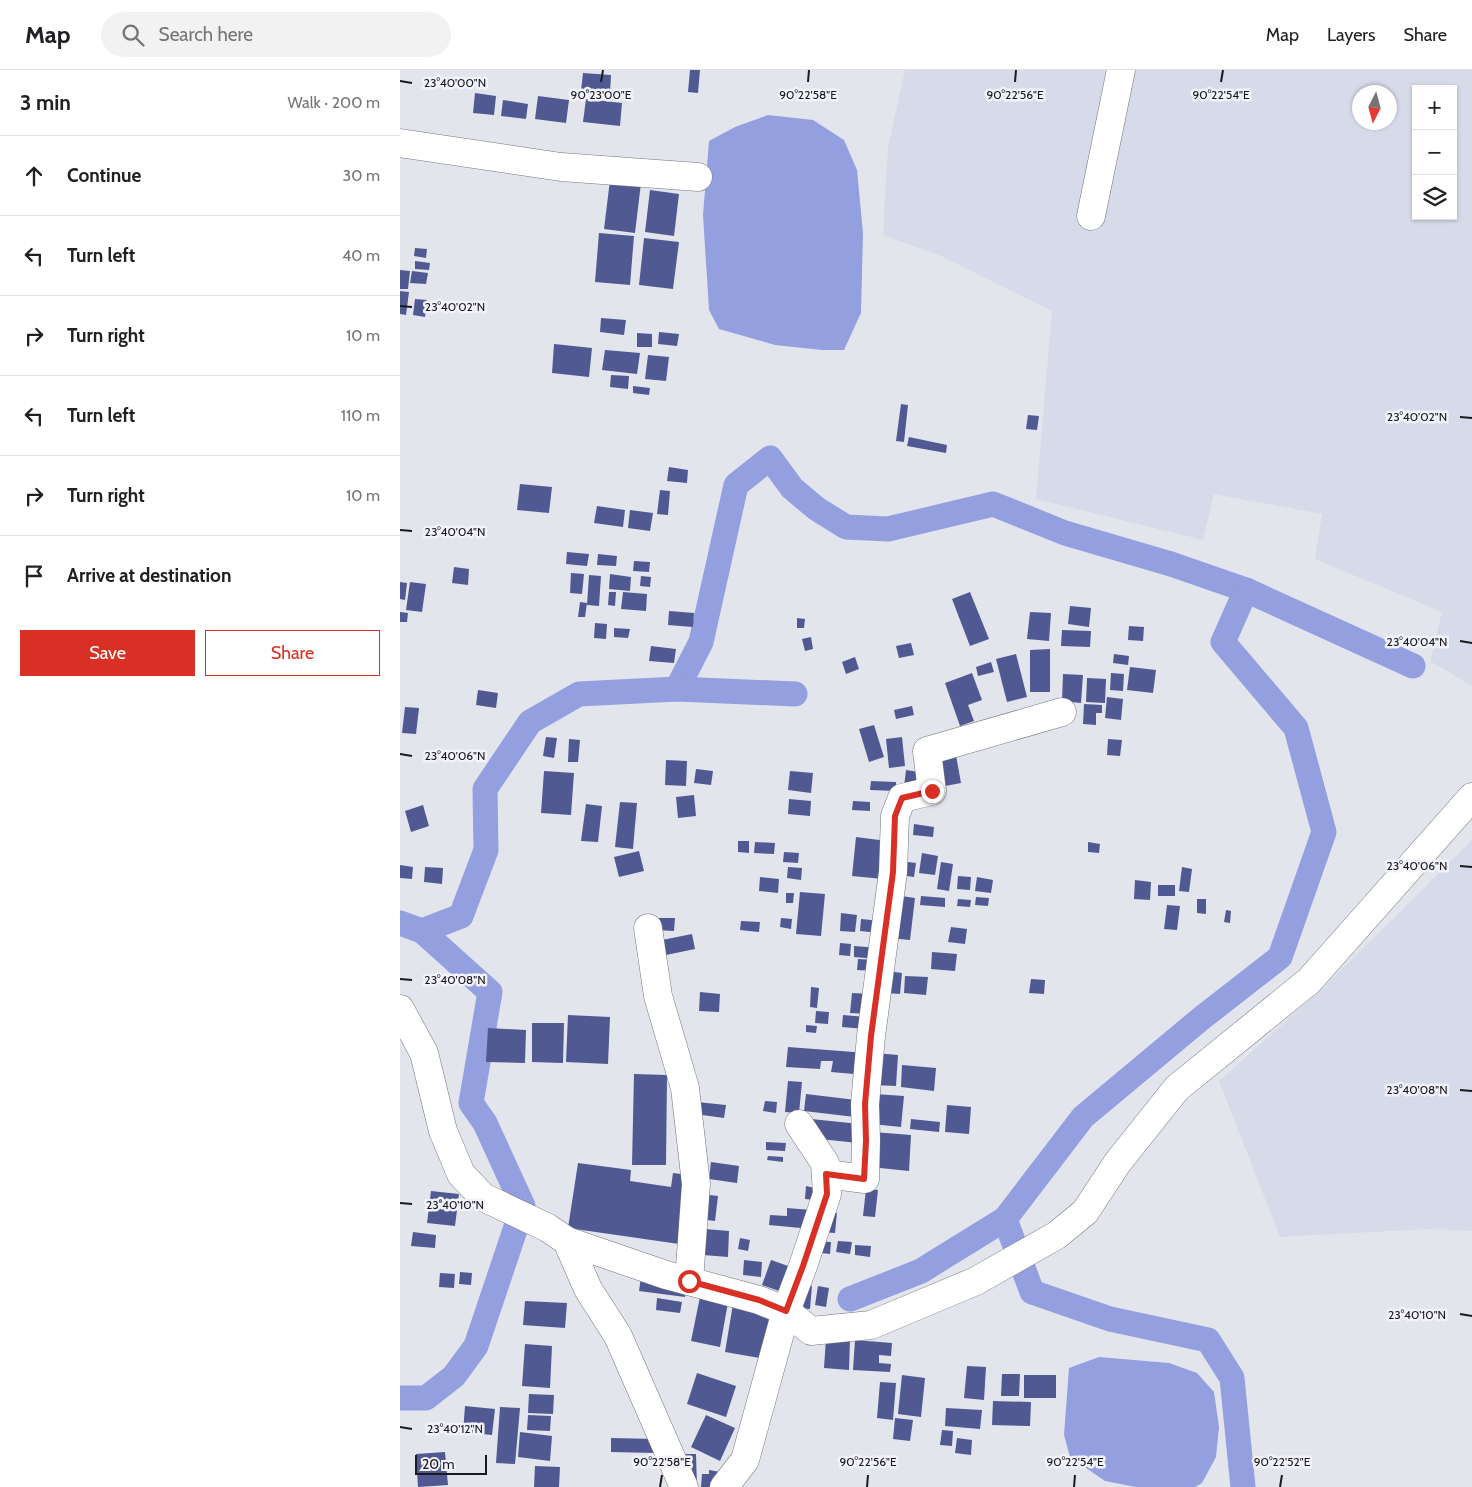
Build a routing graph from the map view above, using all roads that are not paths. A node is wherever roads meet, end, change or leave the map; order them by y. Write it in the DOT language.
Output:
graph roads {
  1 [pos="1120,70"];
  2 [pos="400,143"];
  3 [pos="698,177"];
  4 [pos="1091,216"];
  5 [pos="1062,712"];
  6 [pos="1472,797"];
  7 [pos="648,928"];
  8 [pos="400,1009"];
  9 [pos="799,1124"];
  10 [pos="826,1174"];
  11 [pos="558,1235"];
  12 [pos="689,1281"];
  13 [pos="786,1311"];
  14 [pos="684,1487"];
  15 [pos="724,1487"];
  1 -- 4 [label="street"];
  2 -- 3 [label="street"];
  5 -- 10 [label="street"];
  6 -- 13 [label="street"];
  7 -- 12 [label="street"];
  8 -- 11 [label="street"];
  9 -- 10 [label="street"];
  10 -- 13 [label="street"];
  11 -- 12 [label="street"];
  11 -- 14 [label="street"];
  12 -- 13 [label="street"];
  13 -- 15 [label="street"];
}
